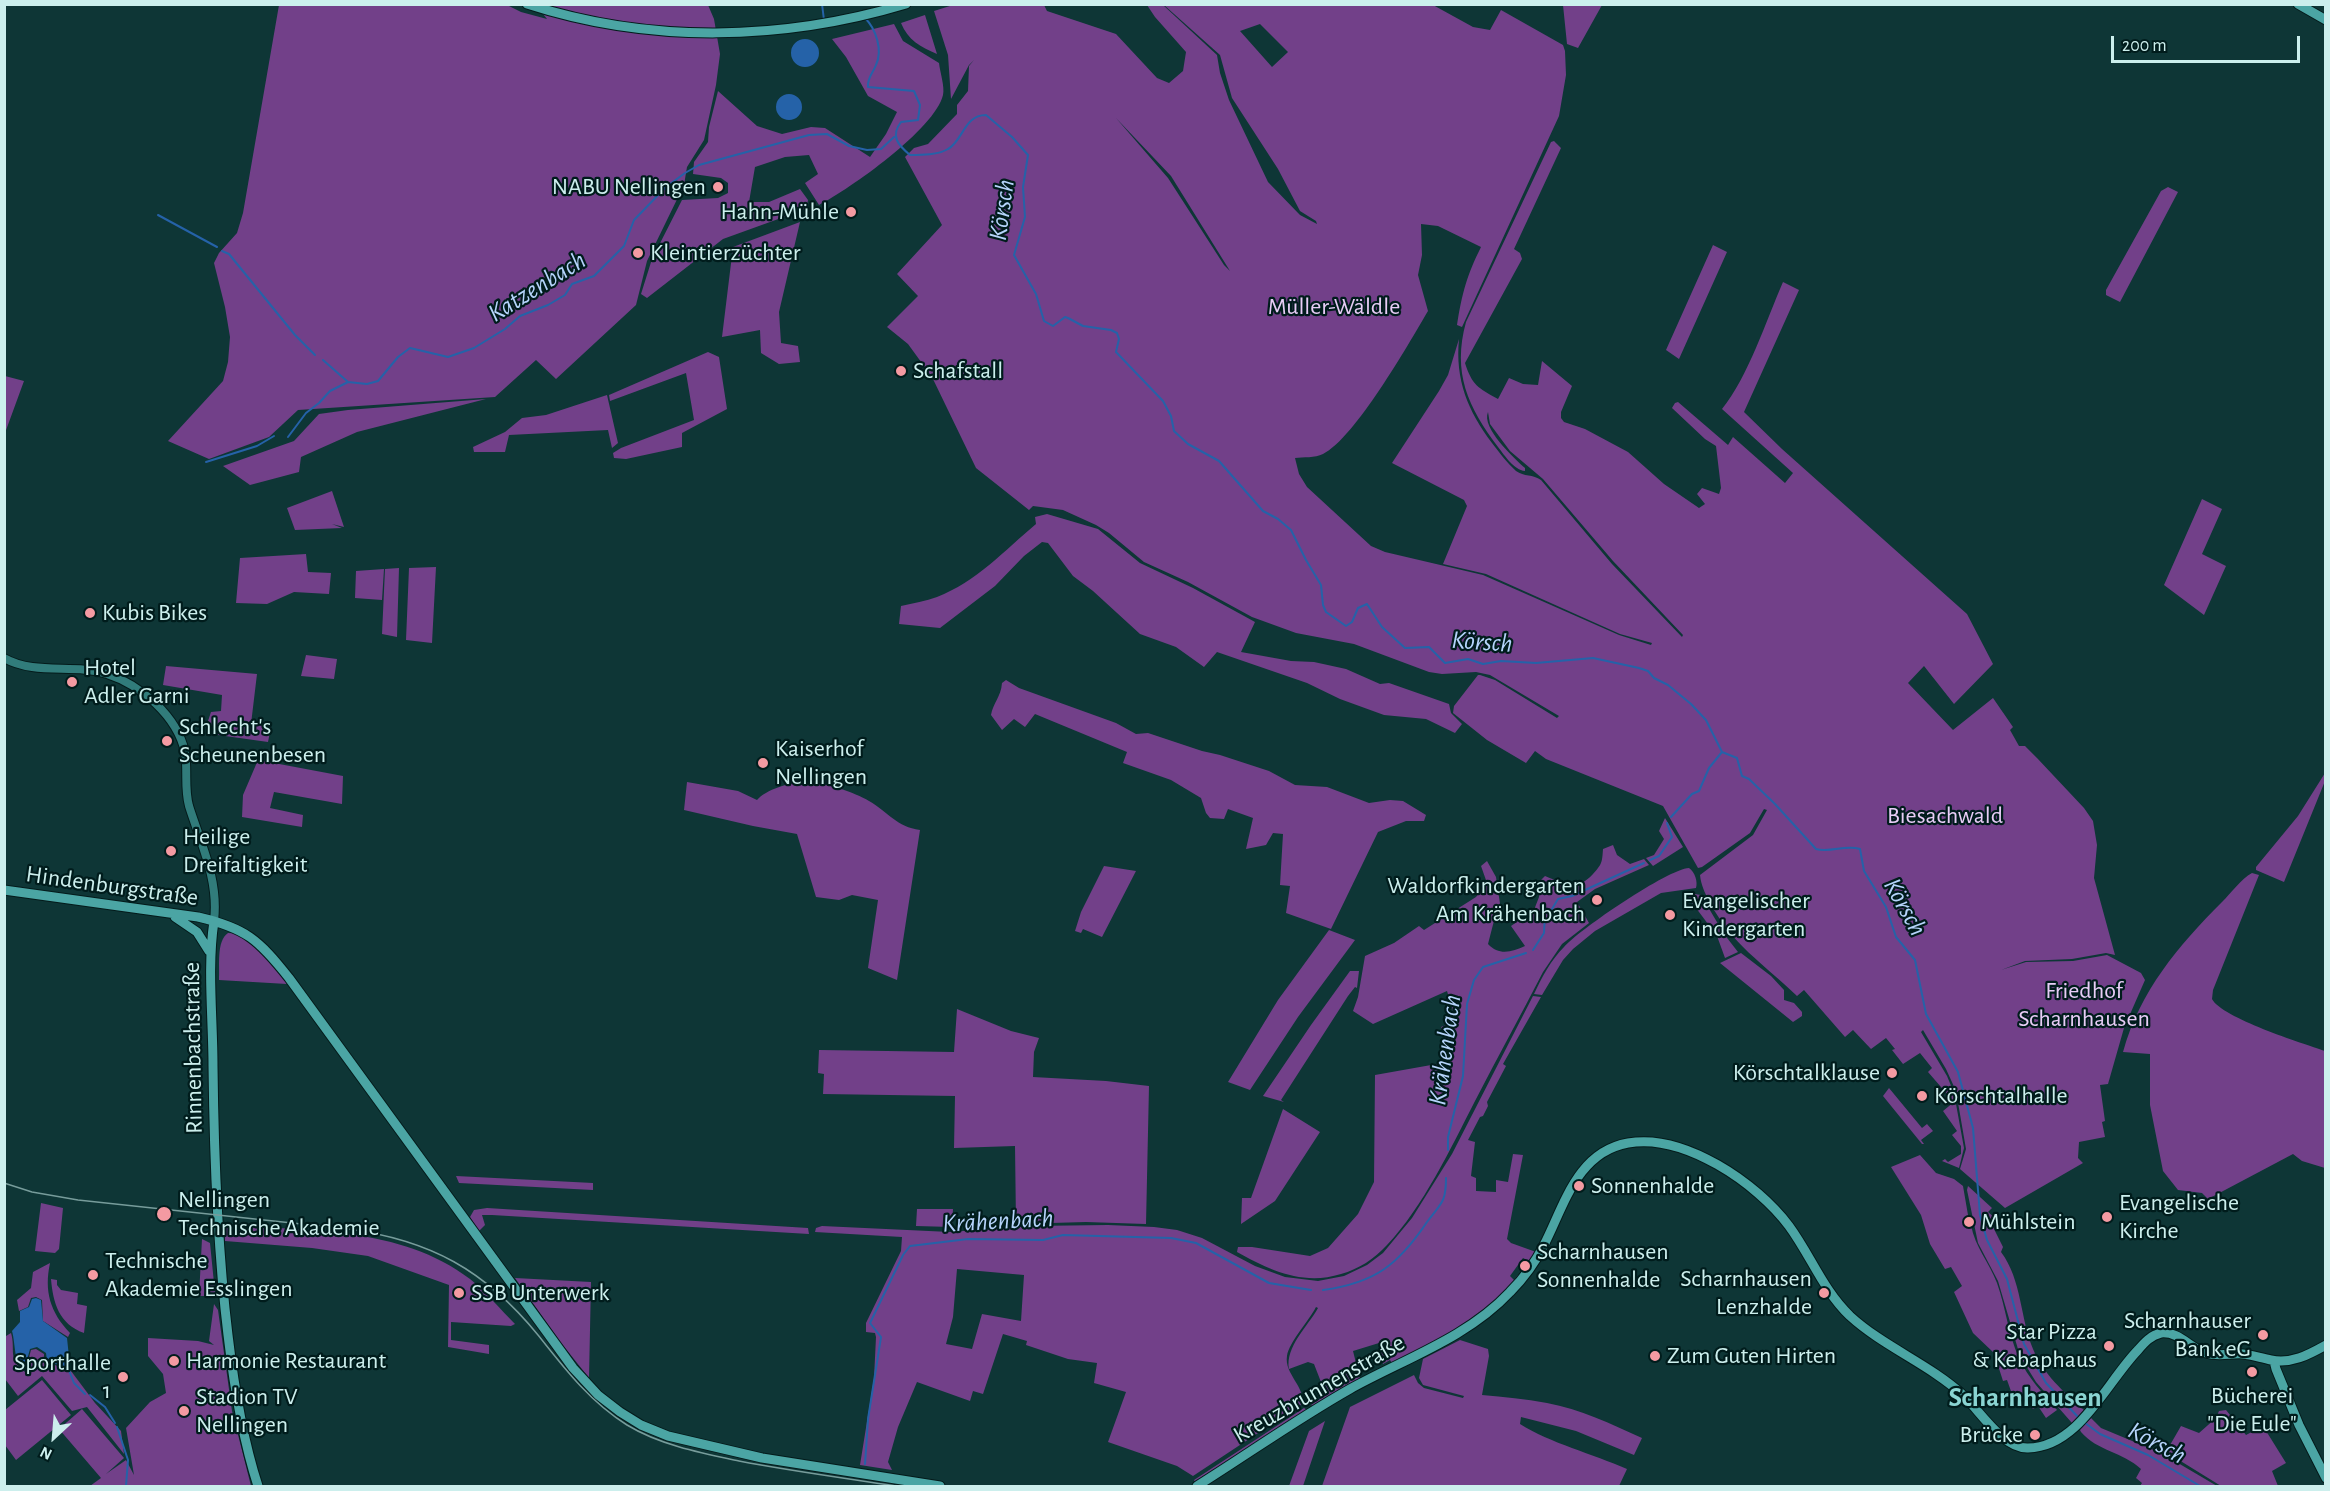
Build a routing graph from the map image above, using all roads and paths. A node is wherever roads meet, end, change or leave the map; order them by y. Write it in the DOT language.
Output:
graph roads {
  1 [pos="527,4"];
  2 [pos="906,4"];
  3 [pos="2298,4"];
  4 [pos="2325,20"];
  5 [pos="4,658"];
  6 [pos="4,890"];
  7 [pos="168,914"];
  8 [pos="214,921"];
  9 [pos="210,954"];
  10 [pos="2325,1346"];
  11 [pos="2274,1360"];
  12 [pos="2325,1478"];
  13 [pos="258,1486"];
  14 [pos="940,1486"];
  15 [pos="1197,1486"];
  1 -- 2 [label="main road"];
  3 -- 4 [label="main road"];
  5 -- 8 [label="street, Rinnenbachstraße"];
  6 -- 7 [label="main road, Hindenburgstraße"];
  7 -- 8 [label="main road, Hindenburgstraße"];
  7 -- 9 [label="main road"];
  8 -- 9 [label="main road, Rinnenbachstraße"];
  8 -- 14 [label="main road, Hindenburgstraße"];
  9 -- 13 [label="main road, Rinnenbachstraße"];
  10 -- 11 [label="main road"];
  11 -- 12 [label="main road"];
  11 -- 15 [label="main road, Kreuzbrunnenstraße"];
}
